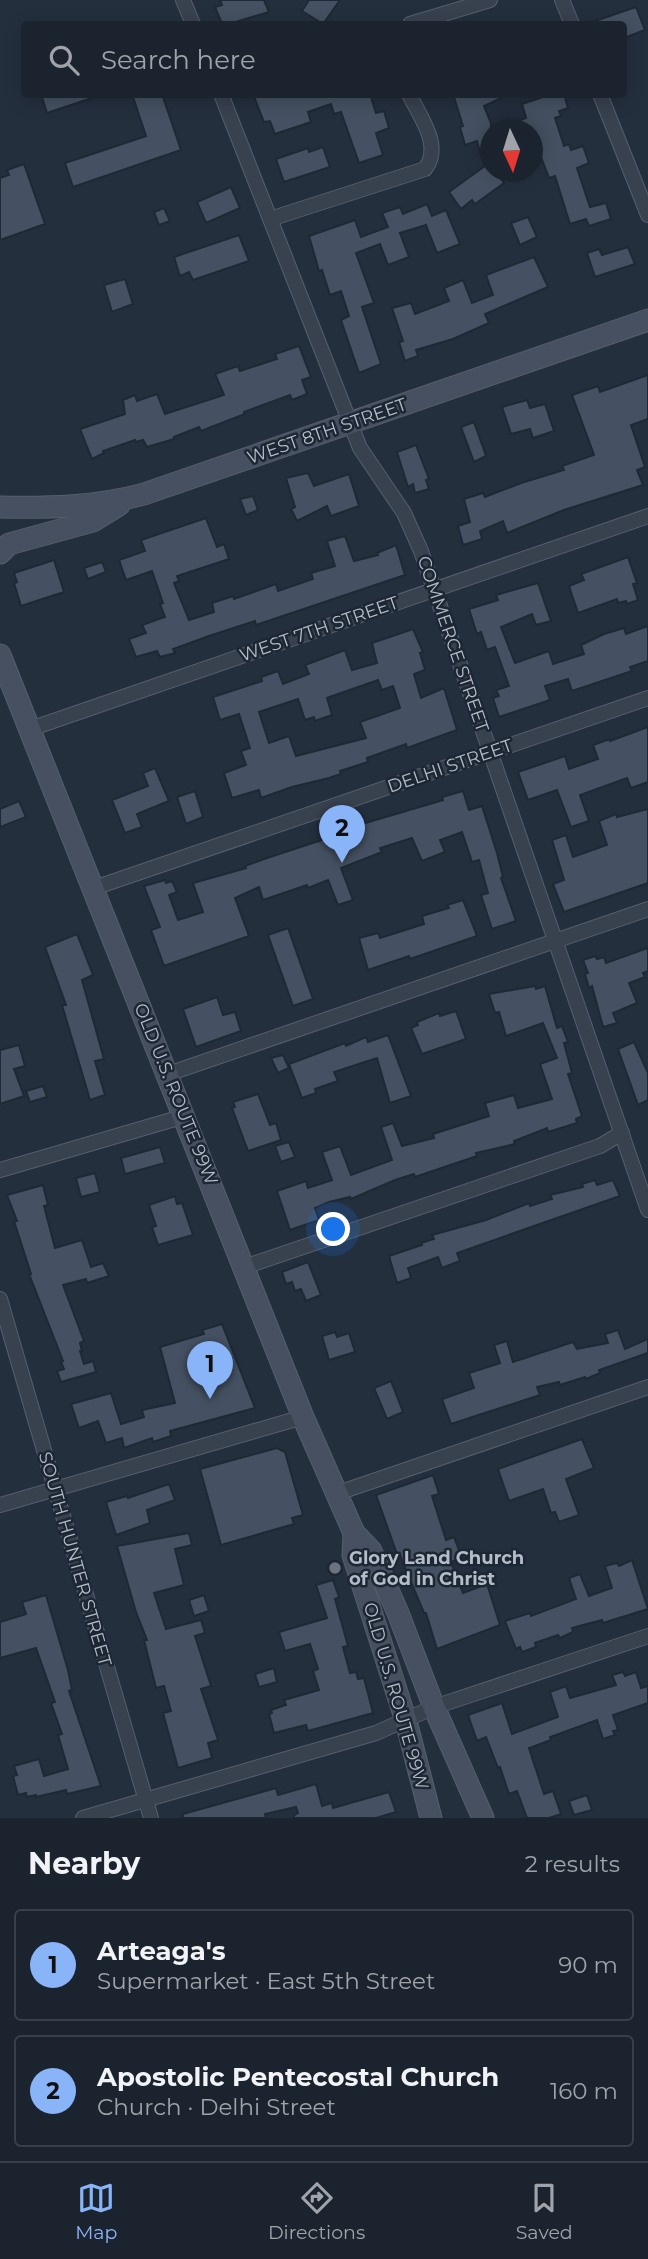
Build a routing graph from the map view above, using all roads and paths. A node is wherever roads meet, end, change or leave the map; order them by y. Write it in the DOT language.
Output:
graph roads {
  1 [pos="183,0"];
  2 [pos="490,0"];
  3 [pos="562,0"];
  4 [pos="192,21"];
  5 [pos="420,21"];
  6 [pos="571,21"];
  7 [pos="223,98"];
  8 [pos="411,98"];
  9 [pos="602,98"];
  10 [pos="648,215"];
  11 [pos="270,219"];
  12 [pos="648,320"];
  13 [pos="350,423"];
  14 [pos="126,499"];
  15 [pos="0,507"];
  16 [pos="648,516"];
  17 [pos="0,553"];
  18 [pos="435,589"];
  19 [pos="0,655"];
  20 [pos="648,698"];
  21 [pos="30,729"];
  22 [pos="491,752"];
  23 [pos="94,888"];
  24 [pos="648,909"];
  25 [pos="556,940"];
  26 [pos="168,1074"];
  27 [pos="185,1116"];
  28 [pos="622,1133"];
  29 [pos="0,1170"];
  30 [pos="648,1210"];
  31 [pos="244,1267"];
  32 [pos="0,1299"];
  33 [pos="648,1387"];
  34 [pos="303,1417"];
  35 [pos="55,1489"];
  36 [pos="335,1494"];
  37 [pos="0,1505"];
  38 [pos="354,1533"];
  39 [pos="648,1636"];
  40 [pos="434,1707"];
  41 [pos="406,1721"];
  42 [pos="145,1800"];
  43 [pos="83,1818"];
  44 [pos="151,1818"];
  45 [pos="431,1818"];
  46 [pos="483,1818"];
  1 -- 4 [label="street"];
  2 -- 5 [label="street"];
  3 -- 6 [label="street"];
  7 -- 11 [label="street, COMMERCE STREET"];
  8 -- 11 [label="street"];
  9 -- 10 [label="street"];
  11 -- 13 [label="street, COMMERCE STREET"];
  12 -- 13 [label="main road, WEST 8TH STREET"];
  13 -- 14 [label="main road, WEST 8TH STREET"];
  13 -- 18 [label="street, COMMERCE STREET"];
  14 -- 15 [label="main road, WEST 8TH STREET"];
  14 -- 17 [label="main road"];
  16 -- 18 [label="street, WEST 7TH STREET"];
  18 -- 21 [label="street, WEST 7TH STREET"];
  18 -- 22 [label="street, COMMERCE STREET"];
  19 -- 21 [label="main road, OLD U.S. ROUTE 99W"];
  20 -- 22 [label="street, DELHI STREET"];
  21 -- 23 [label="main road, OLD U.S. ROUTE 99W"];
  22 -- 23 [label="street, DELHI STREET"];
  22 -- 25 [label="street, COMMERCE STREET"];
  23 -- 26 [label="main road, OLD U.S. ROUTE 99W"];
  24 -- 25 [label="street"];
  25 -- 26 [label="street"];
  25 -- 28 [label="street, COMMERCE STREET"];
  26 -- 27 [label="main road, OLD U.S. ROUTE 99W"];
  27 -- 29 [label="street"];
  27 -- 31 [label="main road, OLD U.S. ROUTE 99W"];
  28 -- 30 [label="street, COMMERCE STREET"];
  28 -- 31 [label="street"];
  31 -- 34 [label="main road, OLD U.S. ROUTE 99W"];
  32 -- 35 [label="street, SOUTH HUNTER STREET"];
  33 -- 36 [label="street"];
  34 -- 35 [label="street"];
  34 -- 36 [label="main road, OLD U.S. ROUTE 99W"];
  35 -- 37 [label="street"];
  35 -- 42 [label="street, SOUTH HUNTER STREET"];
  36 -- 38 [label="main road, OLD U.S. ROUTE 99W"];
  38 -- 40 [label="main road, OLD U.S. ROUTE 99W"];
  38 -- 41 [label="main road, OLD U.S. ROUTE 99W"];
  39 -- 40 [label="street"];
  40 -- 41 [label="street"];
  40 -- 46 [label="main road, OLD U.S. ROUTE 99W"];
  41 -- 42 [label="street"];
  41 -- 45 [label="main road, OLD U.S. ROUTE 99W"];
  42 -- 43 [label="street"];
  42 -- 44 [label="street, SOUTH HUNTER STREET"];
}
